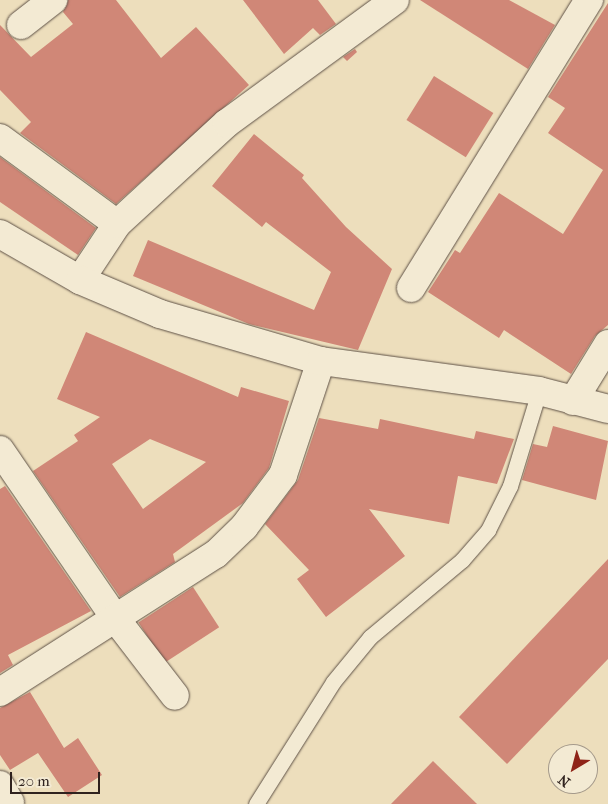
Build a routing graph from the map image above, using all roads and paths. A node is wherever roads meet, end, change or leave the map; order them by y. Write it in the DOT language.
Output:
graph roads {
  1 [pos="53,0"];
  2 [pos="395,0"];
  3 [pos="589,0"];
  4 [pos="20,25"];
  5 [pos="0,138"];
  6 [pos="117,224"];
  7 [pos="0,234"];
  8 [pos="80,280"];
  9 [pos="411,288"];
  10 [pos="608,344"];
  11 [pos="322,361"];
  12 [pos="539,391"];
  13 [pos="573,401"];
  14 [pos="608,409"];
  15 [pos="0,450"];
  16 [pos="115,618"];
  17 [pos="0,692"];
  18 [pos="175,696"];
  19 [pos="256,804"];
  1 -- 4 [label="street"];
  2 -- 6 [label="street"];
  3 -- 9 [label="street"];
  5 -- 6 [label="street"];
  6 -- 8 [label="street"];
  7 -- 8 [label="street"];
  8 -- 11 [label="street"];
  10 -- 13 [label="street"];
  11 -- 12 [label="street"];
  11 -- 16 [label="street"];
  12 -- 13 [label="street"];
  12 -- 19 [label="lane"];
  13 -- 14 [label="street"];
  15 -- 16 [label="street"];
  16 -- 17 [label="street"];
  16 -- 18 [label="street"];
}
